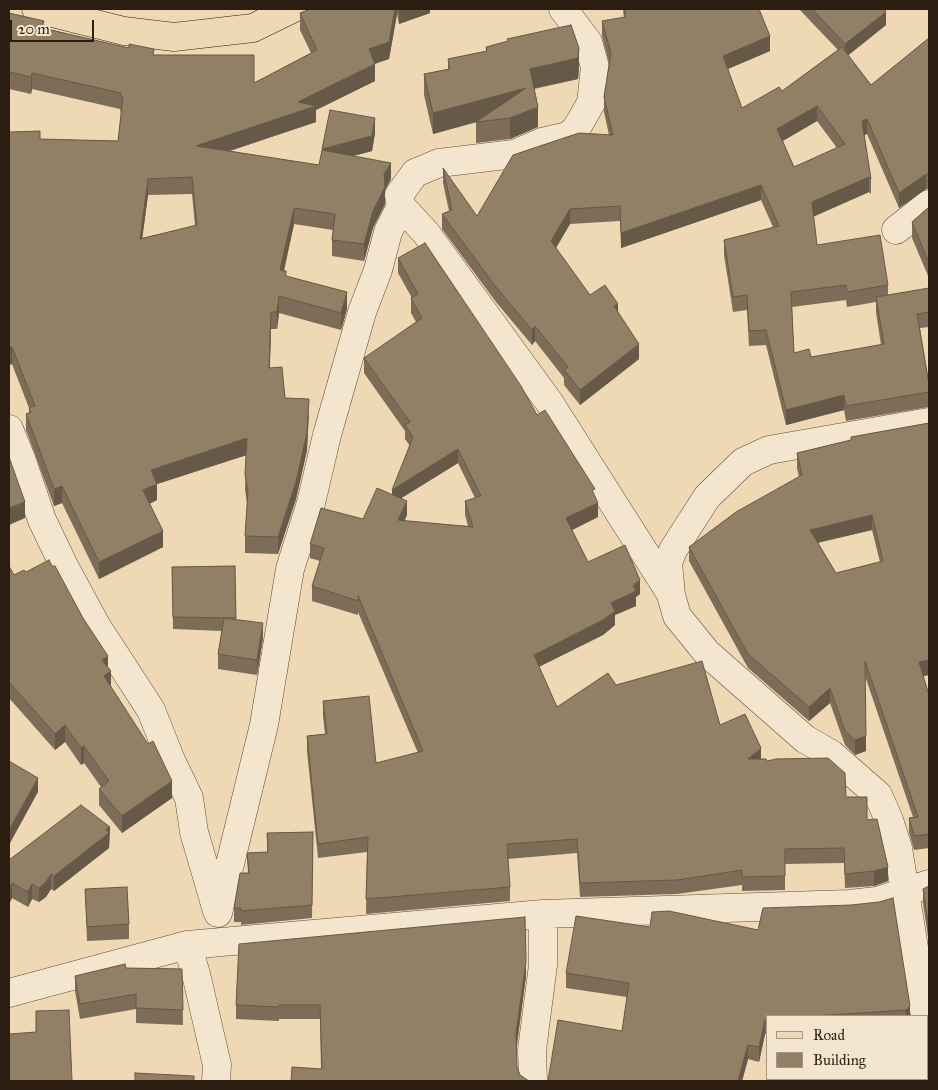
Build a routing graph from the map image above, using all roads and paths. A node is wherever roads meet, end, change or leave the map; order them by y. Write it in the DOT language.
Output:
graph roads {
  1 [pos="36,9"];
  2 [pos="292,9"];
  3 [pos="563,9"];
  4 [pos="929,204"];
  5 [pos="401,206"];
  6 [pos="896,230"];
  7 [pos="929,422"];
  8 [pos="9,429"];
  9 [pos="671,595"];
  10 [pos="929,884"];
  11 [pos="904,892"];
  12 [pos="218,913"];
  13 [pos="544,914"];
  14 [pos="197,944"];
  15 [pos="9,993"];
  16 [pos="925,1015"];
  17 [pos="928,1038"];
  18 [pos="929,1050"];
  19 [pos="216,1081"];
  20 [pos="533,1081"];
  1 -- 2 [label="main road"];
  3 -- 5 [label="street"];
  4 -- 6 [label="street"];
  5 -- 9 [label="street"];
  5 -- 12 [label="street"];
  7 -- 9 [label="street"];
  8 -- 12 [label="street"];
  9 -- 11 [label="street"];
  10 -- 11 [label="street"];
  11 -- 13 [label="street"];
  11 -- 16 [label="street"];
  12 -- 14 [label="street"];
  13 -- 14 [label="street"];
  13 -- 20 [label="street"];
  14 -- 15 [label="street"];
  14 -- 19 [label="street"];
  17 -- 18 [label="street"];
}
